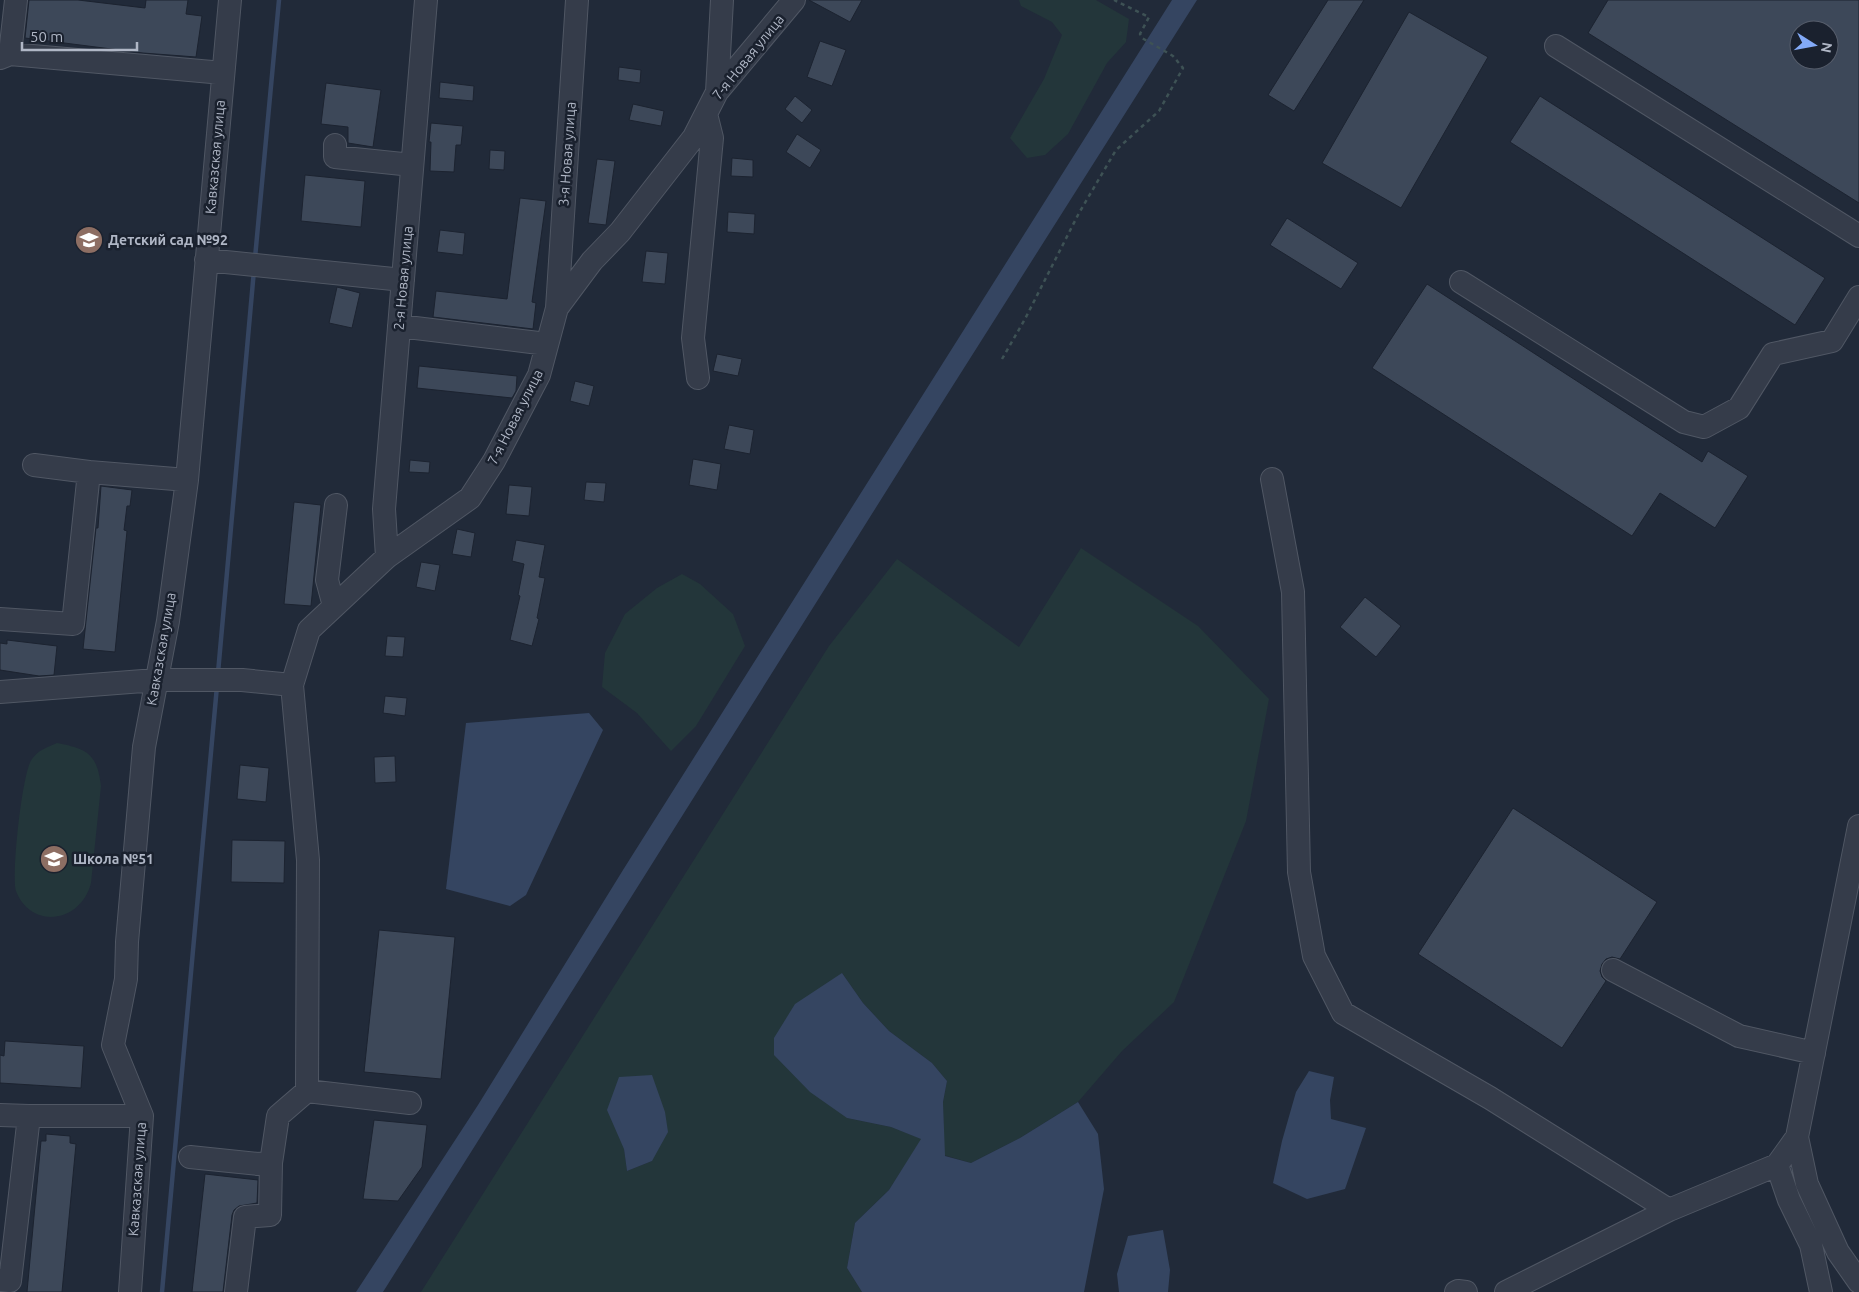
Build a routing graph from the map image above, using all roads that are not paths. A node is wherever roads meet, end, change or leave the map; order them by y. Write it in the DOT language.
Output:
graph roads {
  1 [pos="16,0"];
  2 [pos="230,0"];
  3 [pos="426,0"];
  4 [pos="577,0"];
  5 [pos="722,0"];
  6 [pos="794,0"];
  7 [pos="1556,46"];
  8 [pos="5,56"];
  9 [pos="223,73"];
  10 [pos="717,92"];
  11 [pos="706,114"];
  12 [pos="335,145"];
  13 [pos="412,164"];
  14 [pos="1859,236"];
  15 [pos="206,260"];
  16 [pos="403,280"];
  17 [pos="1461,282"];
  18 [pos="1859,297"];
  19 [pos="557,308"];
  20 [pos="399,326"];
  21 [pos="547,344"];
  22 [pos="698,378"];
  23 [pos="34,465"];
  24 [pos="89,472"];
  25 [pos="1272,479"];
  26 [pos="187,480"];
  27 [pos="336,505"];
  28 [pos="387,557"];
  29 [pos="334,606"];
  30 [pos="0,619"];
  31 [pos="156,680"];
  32 [pos="292,685"];
  33 [pos="0,692"];
  34 [pos="1859,826"];
  35 [pos="1613,970"];
  36 [pos="1814,1052"];
  37 [pos="307,1091"];
  38 [pos="410,1103"];
  39 [pos="0,1115"];
  40 [pos="29,1116"];
  41 [pos="142,1116"];
  42 [pos="1797,1137"];
  43 [pos="190,1157"];
  44 [pos="271,1163"];
  45 [pos="1777,1165"];
  46 [pos="1669,1210"];
  47 [pos="0,1280"];
  48 [pos="1859,1282"];
  49 [pos="130,1292"];
  50 [pos="236,1292"];
  51 [pos="1456,1292"];
  52 [pos="1466,1292"];
  53 [pos="1506,1292"];
  54 [pos="1821,1292"];
  1 -- 8 [label="street"];
  2 -- 9 [label="street, Кавказская улица"];
  3 -- 13 [label="street, 2-я Новая улица"];
  4 -- 19 [label="street, 3-я Новая улица"];
  5 -- 10 [label="street"];
  6 -- 10 [label="street, 7-я Новая улица"];
  7 -- 14 [label="street"];
  8 -- 9 [label="street"];
  9 -- 15 [label="street, Кавказская улица"];
  10 -- 11 [label="street, 7-я Новая улица"];
  11 -- 19 [label="street, 7-я Новая улица"];
  11 -- 22 [label="street"];
  12 -- 13 [label="street"];
  13 -- 16 [label="street, 2-я Новая улица"];
  15 -- 16 [label="street"];
  15 -- 26 [label="street, Кавказская улица"];
  16 -- 20 [label="street, 2-я Новая улица"];
  17 -- 18 [label="street"];
  19 -- 21 [label="street, 7-я Новая улица"];
  20 -- 21 [label="street"];
  20 -- 28 [label="street, 2-я Новая улица"];
  21 -- 28 [label="street, 7-я Новая улица"];
  23 -- 24 [label="street"];
  24 -- 26 [label="street"];
  24 -- 30 [label="street"];
  25 -- 46 [label="street"];
  26 -- 31 [label="street, Кавказская улица"];
  27 -- 29 [label="street"];
  28 -- 29 [label="street, 7-я Новая улица"];
  29 -- 32 [label="street, 7-я Новая улица"];
  31 -- 32 [label="street"];
  31 -- 33 [label="street"];
  31 -- 41 [label="street, Кавказская улица"];
  32 -- 37 [label="street"];
  34 -- 36 [label="street"];
  35 -- 36 [label="street"];
  36 -- 42 [label="street"];
  37 -- 38 [label="street"];
  37 -- 44 [label="street"];
  39 -- 40 [label="street"];
  40 -- 41 [label="street"];
  40 -- 47 [label="street"];
  41 -- 49 [label="street, Кавказская улица"];
  42 -- 45 [label="street"];
  42 -- 48 [label="street"];
  43 -- 44 [label="street"];
  44 -- 50 [label="street"];
  45 -- 46 [label="street"];
  45 -- 54 [label="street"];
  46 -- 53 [label="street"];
  51 -- 52 [label="street"];
}
